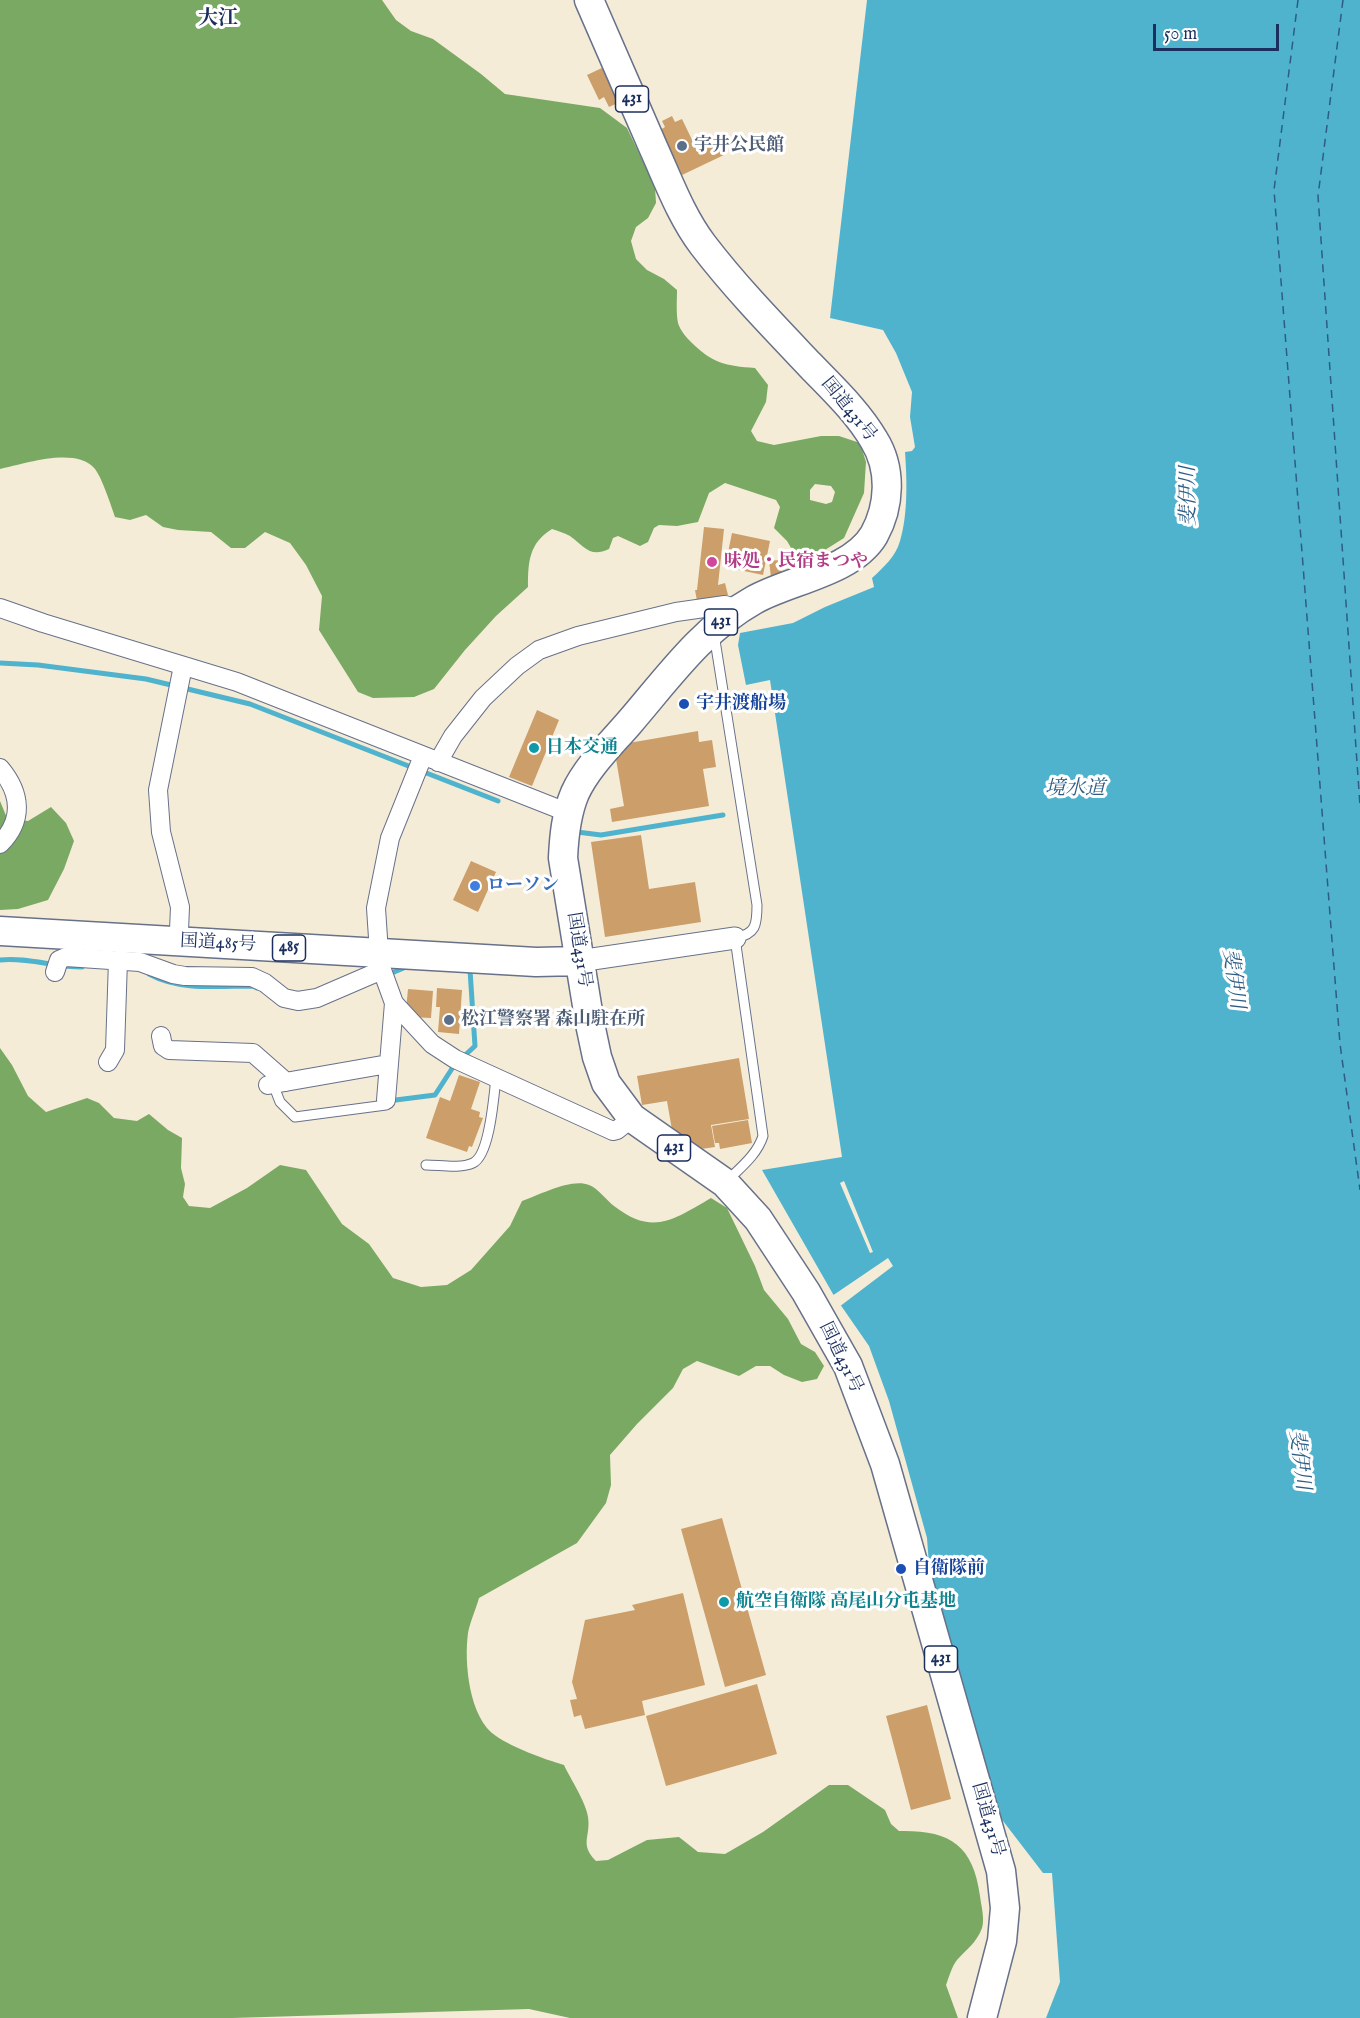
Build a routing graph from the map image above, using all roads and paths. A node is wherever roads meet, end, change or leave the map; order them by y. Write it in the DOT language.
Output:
graph roads {
  1 [pos="589,0"];
  2 [pos="0,608"];
  3 [pos="739,609"];
  4 [pos="713,628"];
  5 [pos="181,679"];
  6 [pos="424,764"];
  7 [pos="0,768"];
  8 [pos="569,813"];
  9 [pos="0,844"];
  10 [pos="179,930"];
  11 [pos="0,931"];
  12 [pos="735,938"];
  13 [pos="177,952"];
  14 [pos="118,960"];
  15 [pos="579,961"];
  16 [pos="382,968"];
  17 [pos="55,972"];
  18 [pos="185,976"];
  19 [pos="394,1004"];
  20 [pos="161,1036"];
  21 [pos="108,1062"];
  22 [pos="388,1064"];
  23 [pos="496,1077"];
  24 [pos="276,1083"];
  25 [pos="386,1102"];
  26 [pos="632,1118"];
  27 [pos="426,1165"];
  28 [pos="725,1183"];
  29 [pos="982,2018"];
  1 -- 3 [label="highway, 国道431号 / 431"];
  2 -- 5 [label="street"];
  3 -- 4 [label="highway, 国道431号 / 431"];
  3 -- 6 [label="street"];
  4 -- 8 [label="highway, 国道431号 / 431"];
  4 -- 12 [label="lane"];
  5 -- 6 [label="street"];
  5 -- 10 [label="street"];
  6 -- 8 [label="street"];
  6 -- 16 [label="street"];
  7 -- 9 [label="street"];
  8 -- 15 [label="highway, 国道431号 / 431"];
  11 -- 16 [label="highway, 国道485号 / 485"];
  12 -- 15 [label="street"];
  12 -- 28 [label="lane"];
  13 -- 18 [label="street"];
  14 -- 17 [label="street"];
  14 -- 18 [label="street"];
  14 -- 21 [label="street"];
  15 -- 16 [label="highway, 国道485号 / 485"];
  15 -- 26 [label="highway, 国道431号 / 431"];
  16 -- 18 [label="street"];
  16 -- 19 [label="street"];
  19 -- 22 [label="street"];
  19 -- 23 [label="street"];
  20 -- 24 [label="street"];
  22 -- 24 [label="street"];
  22 -- 25 [label="street"];
  23 -- 26 [label="street"];
  23 -- 27 [label="lane"];
  24 -- 25 [label="lane"];
  26 -- 28 [label="highway, 国道431号 / 431"];
  28 -- 29 [label="highway, 国道431号 / 431"];
}
